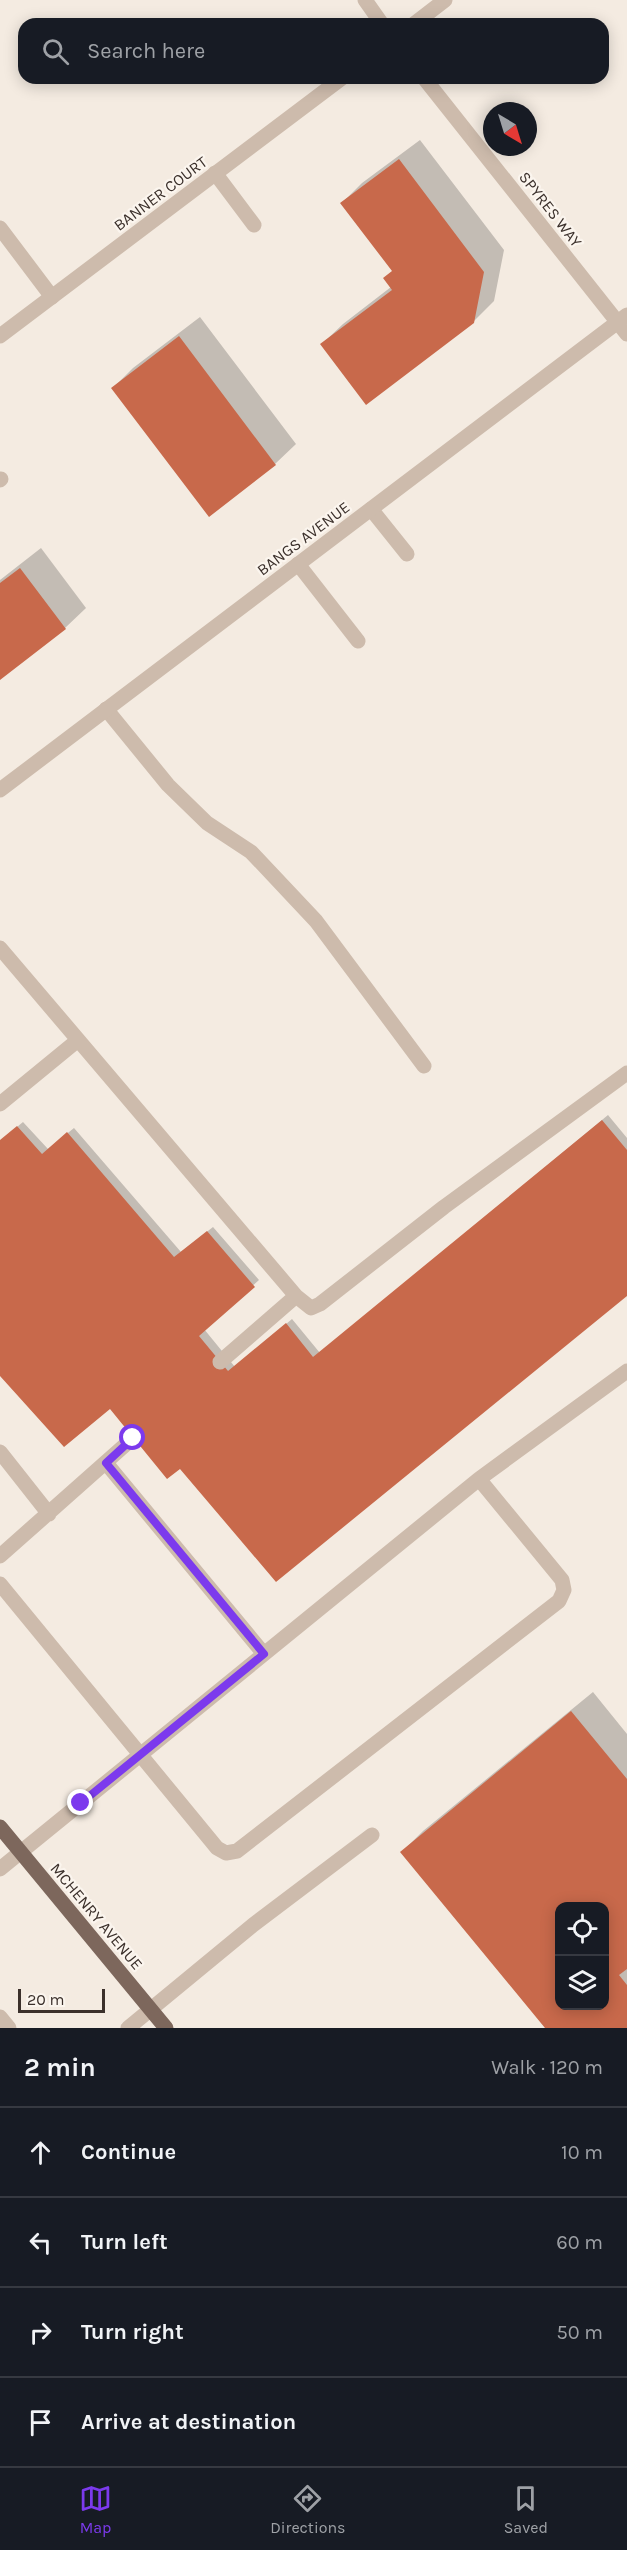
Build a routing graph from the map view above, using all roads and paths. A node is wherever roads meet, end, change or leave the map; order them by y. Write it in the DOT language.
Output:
graph roads {
  1 [pos="364,0"];
  2 [pos="445,0"];
  3 [pos="378,18"];
  4 [pos="422,18"];
  5 [pos="334,84"];
  6 [pos="429,84"];
  7 [pos="215,174"];
  8 [pos="254,225"];
  9 [pos="0,228"];
  10 [pos="52,297"];
  11 [pos="624,324"];
  12 [pos="0,336"];
  13 [pos="371,509"];
  14 [pos="406,554"];
  15 [pos="298,564"];
  16 [pos="358,641"];
  17 [pos="106,709"];
  18 [pos="0,790"];
  19 [pos="0,948"];
  20 [pos="78,1040"];
  21 [pos="424,1066"];
  22 [pos="627,1073"];
  23 [pos="0,1104"];
  24 [pos="296,1296"];
  25 [pos="220,1362"];
  26 [pos="627,1371"];
  27 [pos="133,1438"];
  28 [pos="0,1452"];
  29 [pos="106,1463"];
  30 [pos="479,1479"];
  31 [pos="49,1514"];
  32 [pos="0,1556"];
  33 [pos="0,1584"];
  34 [pos="264,1654"];
  35 [pos="140,1754"];
  36 [pos="0,1827"];
  37 [pos="372,1835"];
  38 [pos="21,1852"];
  39 [pos="0,1869"];
  40 [pos="151,2010"];
  41 [pos="0,2017"];
  42 [pos="9,2028"];
  43 [pos="128,2028"];
  44 [pos="166,2028"];
  1 -- 3 [label="street"];
  2 -- 4 [label="street"];
  5 -- 7 [label="street, BANNER COURT"];
  6 -- 11 [label="street, SPYRES WAY"];
  7 -- 8 [label="street"];
  7 -- 10 [label="street, BANNER COURT"];
  9 -- 10 [label="street"];
  10 -- 12 [label="street, BANNER COURT"];
  11 -- 13 [label="street, BANGS AVENUE"];
  13 -- 14 [label="street"];
  13 -- 15 [label="street, BANGS AVENUE"];
  15 -- 16 [label="street"];
  15 -- 17 [label="street, BANGS AVENUE"];
  17 -- 18 [label="street, BANGS AVENUE"];
  17 -- 21 [label="street"];
  19 -- 20 [label="street"];
  20 -- 23 [label="street"];
  20 -- 24 [label="street"];
  22 -- 24 [label="street"];
  24 -- 25 [label="street"];
  26 -- 30 [label="street"];
  27 -- 29 [label="street"];
  28 -- 31 [label="street"];
  29 -- 31 [label="street"];
  29 -- 34 [label="street"];
  30 -- 34 [label="street"];
  30 -- 35 [label="street"];
  31 -- 32 [label="street"];
  33 -- 35 [label="street"];
  34 -- 35 [label="street"];
  35 -- 38 [label="street"];
  36 -- 38 [label="main road, MCHENRY AVENUE"];
  37 -- 40 [label="street"];
  38 -- 39 [label="street"];
  38 -- 40 [label="main road, MCHENRY AVENUE"];
  40 -- 43 [label="street"];
  40 -- 44 [label="main road, MCHENRY AVENUE"];
  41 -- 42 [label="street"];
}
